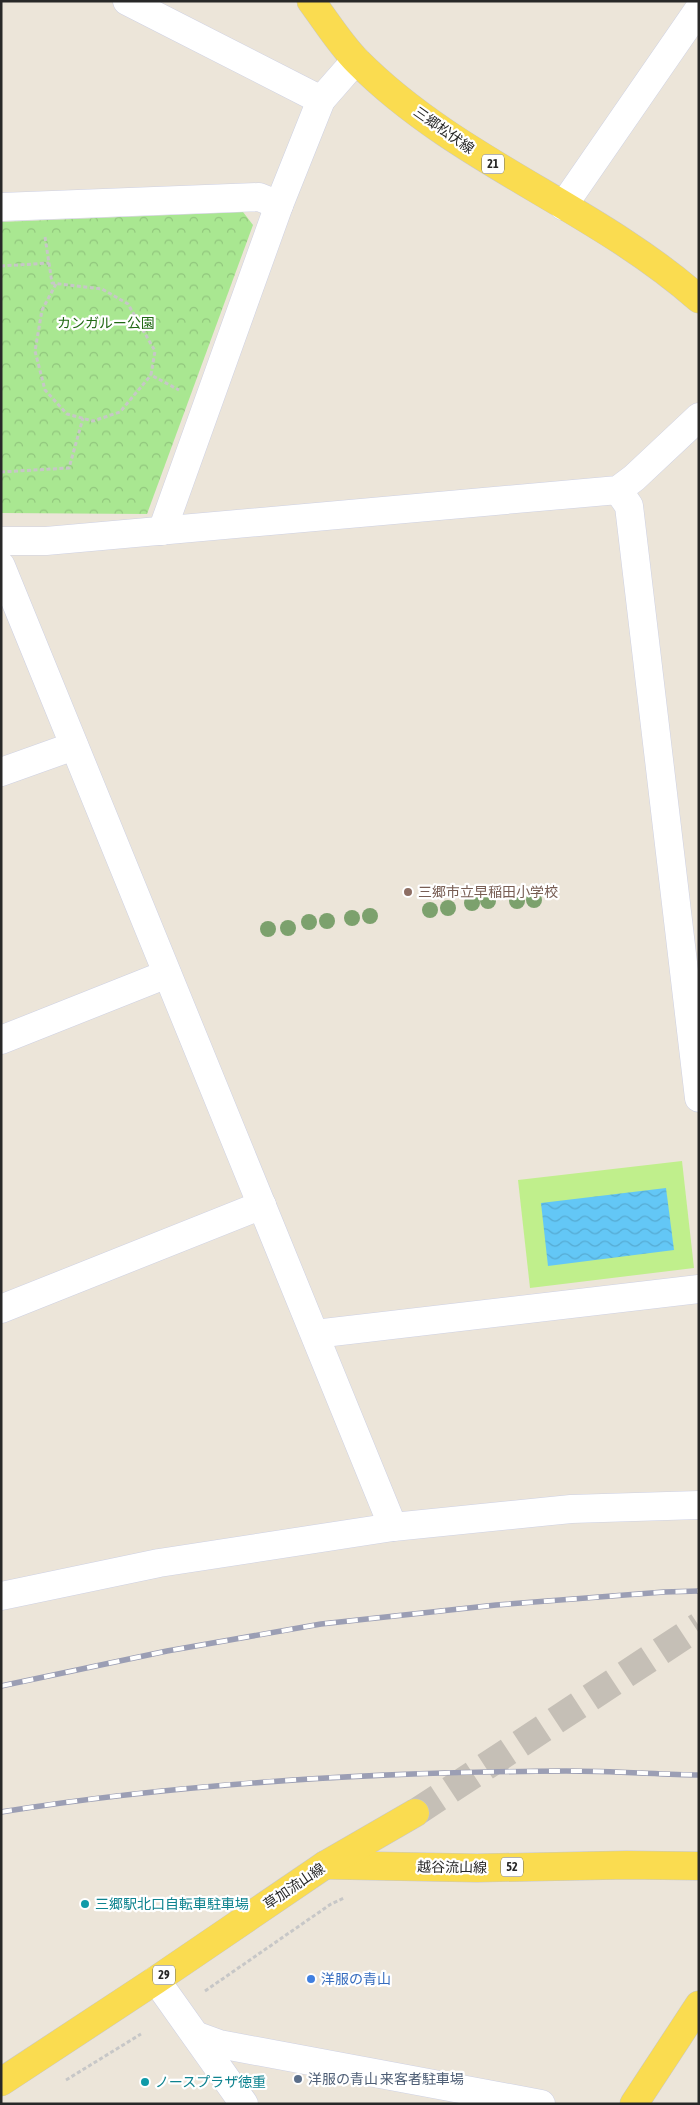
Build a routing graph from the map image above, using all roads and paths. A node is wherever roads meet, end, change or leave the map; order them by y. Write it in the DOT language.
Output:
graph roads {
  1 [pos="127,1"];
  2 [pos="311,1"];
  3 [pos="699,9"];
  4 [pos="356,60"];
  5 [pos="321,100"];
  6 [pos="39,205"];
  7 [pos="280,205"];
  8 [pos="563,206"];
  9 [pos="1,207"];
  10 [pos="49,263"];
  11 [pos="1,266"];
  12 [pos="56,284"];
  13 [pos="699,299"];
  14 [pos="151,374"];
  15 [pos="207,406"];
  16 [pos="699,417"];
  17 [pos="83,418"];
  18 [pos="1,472"];
  19 [pos="618,490"];
  20 [pos="162,530"];
  21 [pos="1,541"];
  22 [pos="1,566"];
  23 [pos="74,746"];
  24 [pos="1,772"];
  25 [pos="167,974"];
  26 [pos="694,1011"];
  27 [pos="1,1040"];
  28 [pos="699,1098"];
  29 [pos="262,1205"];
  30 [pos="699,1289"];
  31 [pos="1,1309"];
  32 [pos="316,1334"];
  33 [pos="699,1505"];
  34 [pos="393,1527"];
  35 [pos="1,1596"];
  36 [pos="415,1813"];
  37 [pos="325,1865"];
  38 [pos="699,1866"];
  39 [pos="347,1897"];
  40 [pos="156,1980"];
  41 [pos="205,1991"];
  42 [pos="699,2005"];
  43 [pos="141,2034"];
  44 [pos="197,2036"];
  45 [pos="1,2082"];
  46 [pos="60,2084"];
  47 [pos="244,2104"];
  48 [pos="541,2104"];
  49 [pos="634,2104"];
  1 -- 5 [label="street"];
  2 -- 4 [label="main road, 三郷松伏線 / 21"];
  3 -- 8 [label="street"];
  4 -- 5 [label="street"];
  4 -- 8 [label="main road, 三郷松伏線 / 21"];
  5 -- 7 [label="street"];
  6 -- 7 [label="street"];
  6 -- 9 [label="street"];
  6 -- 10 [label="path"];
  7 -- 15 [label="street"];
  8 -- 13 [label="main road, 三郷松伏線 / 21"];
  10 -- 11 [label="path"];
  10 -- 12 [label="path"];
  12 -- 14 [label="path"];
  12 -- 17 [label="path"];
  14 -- 15 [label="path"];
  14 -- 17 [label="path"];
  15 -- 20 [label="street"];
  16 -- 19 [label="street"];
  17 -- 18 [label="path"];
  19 -- 20 [label="street"];
  19 -- 26 [label="street"];
  20 -- 21 [label="street"];
  22 -- 23 [label="street"];
  23 -- 24 [label="street"];
  23 -- 25 [label="street"];
  25 -- 27 [label="street"];
  25 -- 29 [label="street"];
  26 -- 28 [label="street"];
  29 -- 31 [label="street"];
  29 -- 32 [label="street"];
  30 -- 32 [label="street"];
  32 -- 34 [label="street"];
  33 -- 34 [label="street"];
  34 -- 35 [label="street"];
  36 -- 37 [label="main road, 草加流山線 / 29"];
  37 -- 38 [label="main road, 越谷流山線 / 52"];
  37 -- 40 [label="main road, 草加流山線 / 29"];
  39 -- 41 [label="path"];
  40 -- 44 [label="street"];
  40 -- 45 [label="main road, 草加流山線 / 29"];
  42 -- 49 [label="main road"];
  43 -- 46 [label="path"];
  44 -- 47 [label="street"];
  44 -- 48 [label="street"];
}
